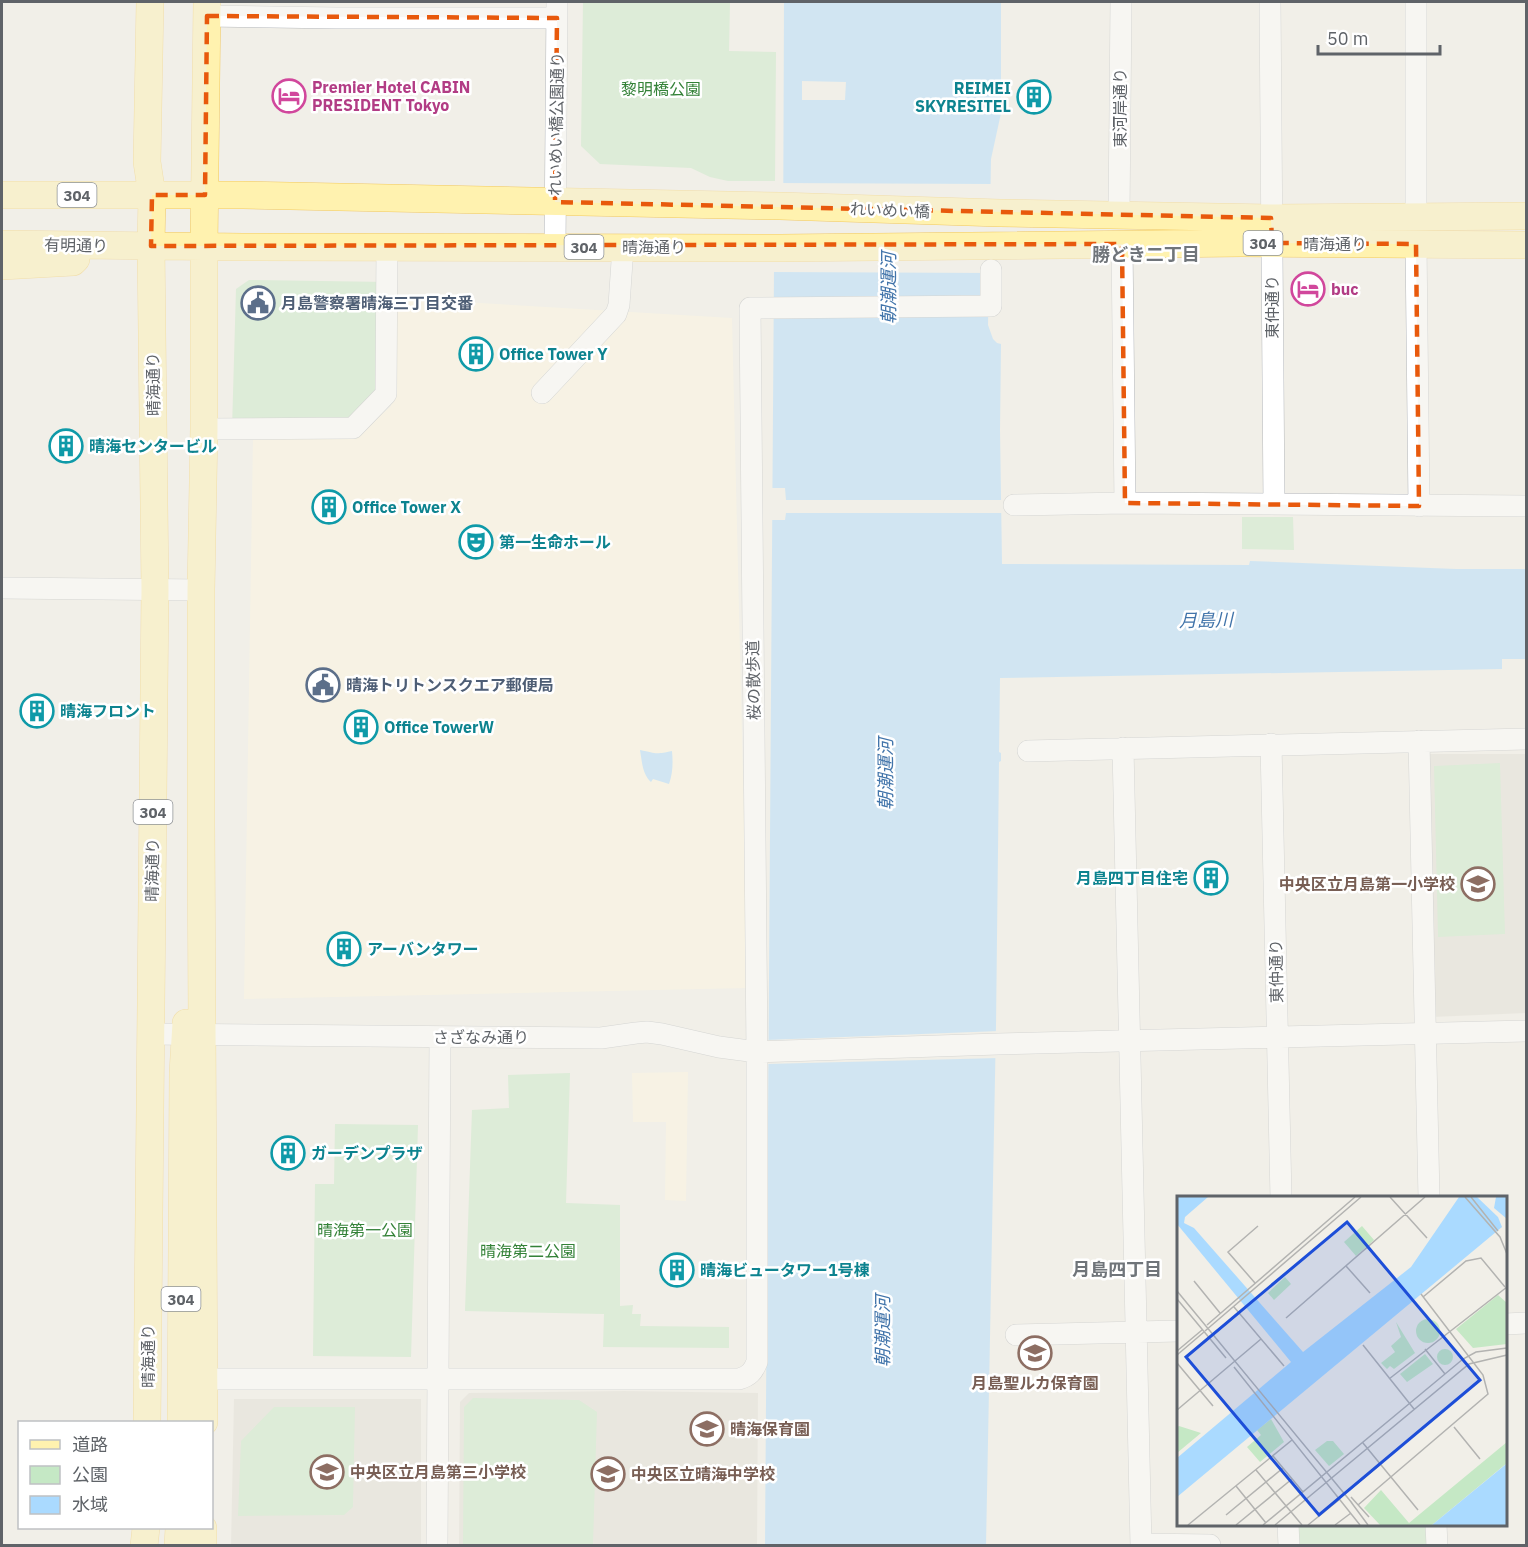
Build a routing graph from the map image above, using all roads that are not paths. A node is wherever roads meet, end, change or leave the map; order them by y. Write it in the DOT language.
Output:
graph roads {
  1 [pos="150,2"];
  2 [pos="1121,2"];
  3 [pos="1270,2"];
  4 [pos="1416,2"];
  5 [pos="207,9"];
  6 [pos="336,10"];
  7 [pos="441,10"];
  8 [pos="557,10"];
  9 [pos="2,195"];
  10 [pos="152,195"];
  11 [pos="205,195"];
  12 [pos="555,202"];
  13 [pos="1000,213"];
  14 [pos="1119,215"];
  15 [pos="1527,216"];
  16 [pos="1416,217"];
  17 [pos="1272,231"];
  18 [pos="2,244"];
  19 [pos="1122,244"];
  20 [pos="1416,244"];
  21 [pos="94,245"];
  22 [pos="1527,245"];
  23 [pos="151,246"];
  24 [pos="204,246"];
  25 [pos="387,247"];
  26 [pos="555,247"];
  27 [pos="622,247"];
  28 [pos="995,258"];
  29 [pos="2,266"];
  30 [pos="542,393"];
  31 [pos="204,429"];
  32 [pos="1125,502"];
  33 [pos="1274,504"];
  34 [pos="1014,505"];
  35 [pos="1419,506"];
  36 [pos="1527,506"];
  37 [pos="2,588"];
  38 [pos="155,589"];
  39 [pos="201,590"];
  40 [pos="1527,739"];
  41 [pos="1419,741"];
  42 [pos="1271,744"];
  43 [pos="1123,748"];
  44 [pos="1028,751"];
  45 [pos="1527,1031"];
  46 [pos="1426,1034"];
  47 [pos="150,1035"];
  48 [pos="194,1036"];
  49 [pos="440,1037"];
  50 [pos="1278,1037"];
  51 [pos="1130,1041"];
  52 [pos="760,1052"];
  53 [pos="1281,1196"];
  54 [pos="1429,1196"];
  55 [pos="1527,1323"];
  56 [pos="1507,1324"];
  57 [pos="1177,1331"];
  58 [pos="1136,1332"];
  59 [pos="1016,1335"];
  60 [pos="204,1379"];
  61 [pos="438,1379"];
  62 [pos="147,1421"];
  63 [pos="181,1421"];
  64 [pos="204,1421"];
  65 [pos="1288,1526"];
  66 [pos="1436,1526"];
  67 [pos="146,1529"];
  68 [pos="179,1529"];
  69 [pos="205,1529"];
  70 [pos="205,1529"];
  71 [pos="144,1545"];
  72 [pos="178,1545"];
  73 [pos="203,1545"];
  74 [pos="208,1545"];
  75 [pos="437,1545"];
  76 [pos="1141,1545"];
  77 [pos="1210,1545"];
  78 [pos="1289,1545"];
  79 [pos="1437,1545"];
  1 -- 10 [label="main road, 304"];
  2 -- 14 [label="street, 東河岸通り"];
  3 -- 17 [label="street, 東仲通り"];
  4 -- 16 [label="street"];
  5 -- 6 [label="street"];
  5 -- 11 [label="main road, 304"];
  6 -- 7 [label="street"];
  7 -- 8 [label="street"];
  8 -- 12 [label="street, れいめい橋公園通り"];
  9 -- 10 [label="main road, 304"];
  10 -- 11 [label="main road, 304"];
  10 -- 23 [label="main road, 晴海通り / 304"];
  11 -- 12 [label="main road, 304"];
  11 -- 24 [label="main road, 晴海通り / 304"];
  12 -- 13 [label="main road, れいめい橋 / 304"];
  12 -- 26 [label="street, れいめい橋公園通り"];
  13 -- 14 [label="main road, 晴海通り / 304"];
  14 -- 17 [label="main road, 晴海通り / 304"];
  15 -- 16 [label="main road, 晴海通り / 304"];
  16 -- 17 [label="main road, 晴海通り / 304"];
  17 -- 19 [label="main road, 晴海通り / 304"];
  17 -- 20 [label="main road, 晴海通り / 304"];
  17 -- 33 [label="street, 東仲通り"];
  18 -- 21 [label="main road, 有明通り / 304"];
  19 -- 28 [label="main road, 晴海通り / 304"];
  19 -- 32 [label="street"];
  20 -- 22 [label="main road, 晴海通り / 304"];
  20 -- 35 [label="street"];
  21 -- 23 [label="main road, 有明通り / 304"];
  21 -- 29 [label="main road"];
  23 -- 24 [label="main road, 晴海通り / 304"];
  23 -- 38 [label="main road, 晴海通り / 304"];
  24 -- 25 [label="main road, 晴海通り / 304"];
  24 -- 31 [label="main road, 晴海通り / 304"];
  25 -- 26 [label="main road, 晴海通り / 304"];
  25 -- 31 [label="street"];
  26 -- 27 [label="main road, 晴海通り / 304"];
  27 -- 28 [label="main road, 晴海通り / 304"];
  27 -- 30 [label="street"];
  28 -- 52 [label="street, 桜の散歩道"];
  31 -- 39 [label="main road, 晴海通り / 304"];
  32 -- 33 [label="street"];
  32 -- 34 [label="street"];
  33 -- 35 [label="street"];
  35 -- 36 [label="street"];
  37 -- 38 [label="street"];
  38 -- 39 [label="street"];
  38 -- 47 [label="main road, 晴海通り / 304"];
  39 -- 48 [label="main road, 晴海通り / 304"];
  40 -- 41 [label="street"];
  41 -- 42 [label="street"];
  41 -- 46 [label="street"];
  42 -- 43 [label="street"];
  42 -- 50 [label="street, 東仲通り"];
  43 -- 44 [label="street"];
  43 -- 51 [label="street"];
  45 -- 46 [label="street, さざなみ通り"];
  46 -- 50 [label="street, さざなみ通り"];
  46 -- 54 [label="street"];
  47 -- 48 [label="street, さざなみ通り"];
  47 -- 62 [label="main road, 晴海通り / 304"];
  48 -- 49 [label="street, さざなみ通り"];
  48 -- 60 [label="main road, 晴海通り / 304"];
  48 -- 63 [label="main road, 晴海通り / 304"];
  49 -- 52 [label="street, さざなみ通り"];
  49 -- 61 [label="street"];
  50 -- 51 [label="street, さざなみ通り"];
  50 -- 53 [label="street, 東仲通り"];
  51 -- 52 [label="street, さざなみ通り"];
  51 -- 58 [label="street"];
  52 -- 61 [label="street, 桜の散歩道"];
  55 -- 56 [label="street"];
  57 -- 58 [label="street"];
  58 -- 59 [label="street"];
  58 -- 76 [label="street"];
  60 -- 61 [label="street"];
  60 -- 64 [label="main road, 晴海通り / 304"];
  61 -- 75 [label="street"];
  65 -- 78 [label="street"];
  66 -- 79 [label="street"];
  67 -- 71 [label="main road"];
  68 -- 72 [label="main road"];
  69 -- 73 [label="main road"];
  70 -- 74 [label="street"];
  76 -- 77 [label="street"];
}
